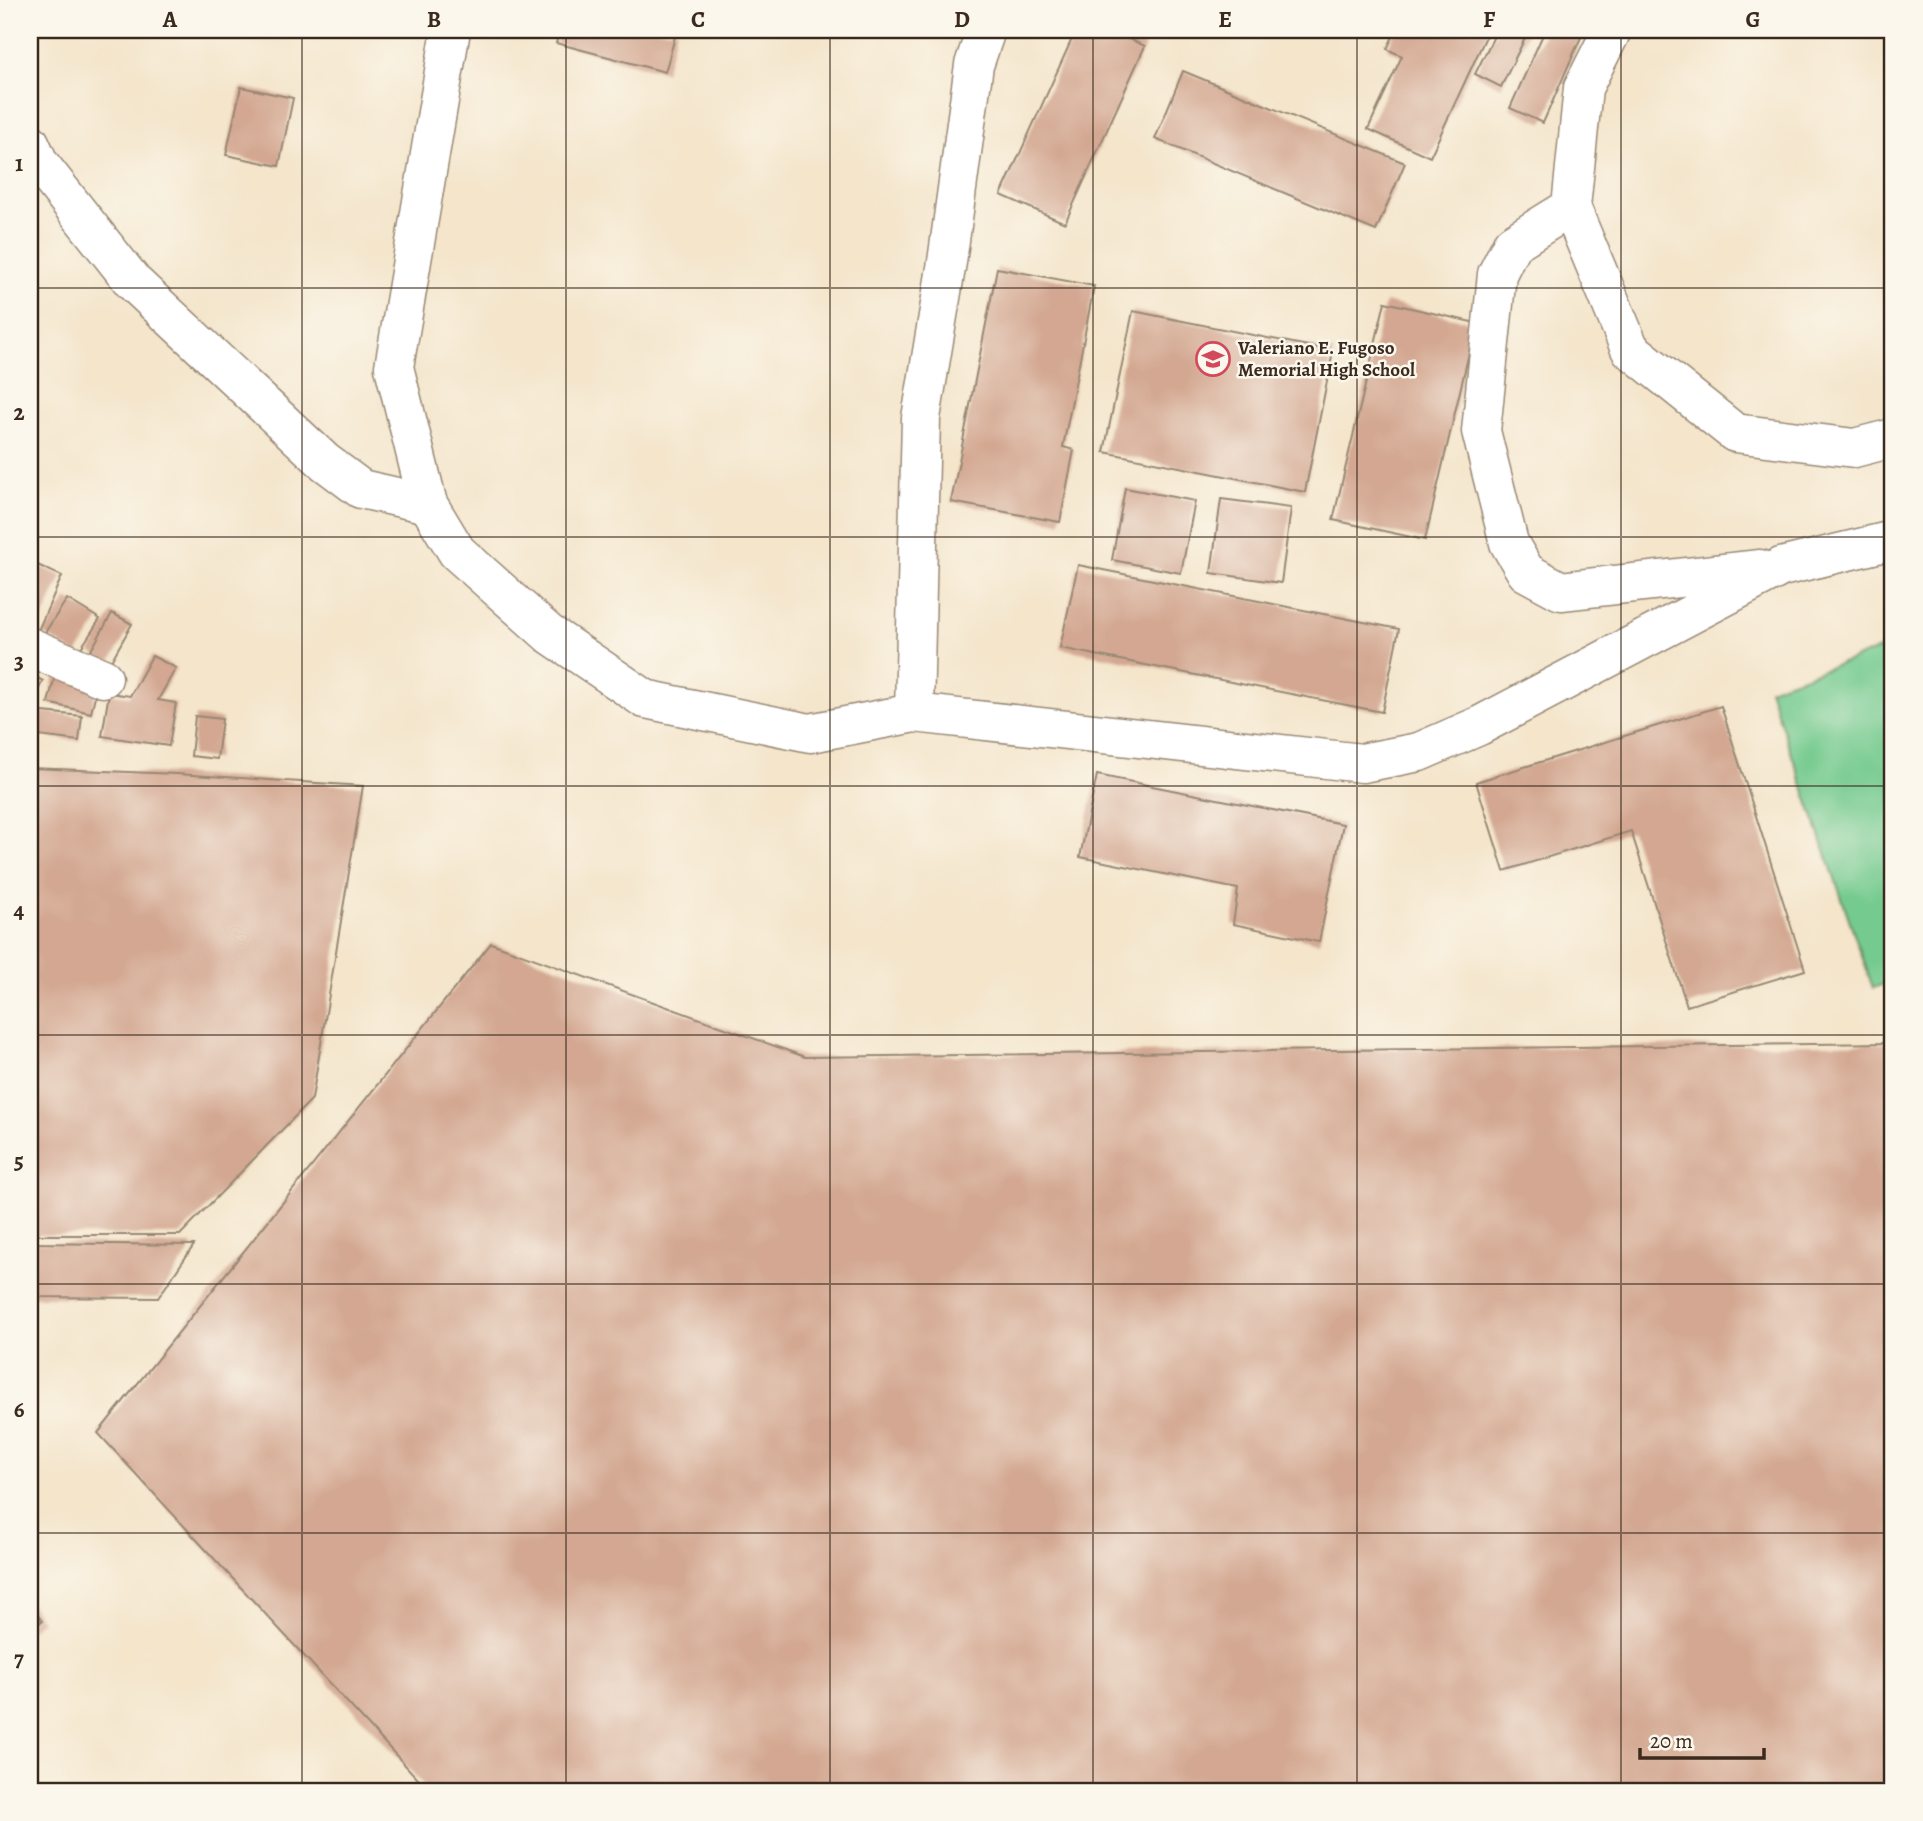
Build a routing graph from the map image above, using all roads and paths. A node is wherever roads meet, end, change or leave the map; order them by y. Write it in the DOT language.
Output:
graph roads {
  1 [pos="451,30"];
  2 [pos="986,30"];
  3 [pos="1612,30"];
  4 [pos="30,143"];
  5 [pos="1570,206"];
  6 [pos="1893,438"];
  7 [pos="428,504"];
  8 [pos="1893,540"];
  9 [pos="1781,567"];
  10 [pos="30,647"];
  11 [pos="103,678"];
  12 [pos="914,713"];
  1 -- 7 [label="street"];
  2 -- 12 [label="street"];
  3 -- 5 [label="street"];
  4 -- 7 [label="street"];
  5 -- 6 [label="street"];
  5 -- 9 [label="street"];
  7 -- 12 [label="street"];
  8 -- 9 [label="street"];
  9 -- 12 [label="street"];
  10 -- 11 [label="street"];
}
